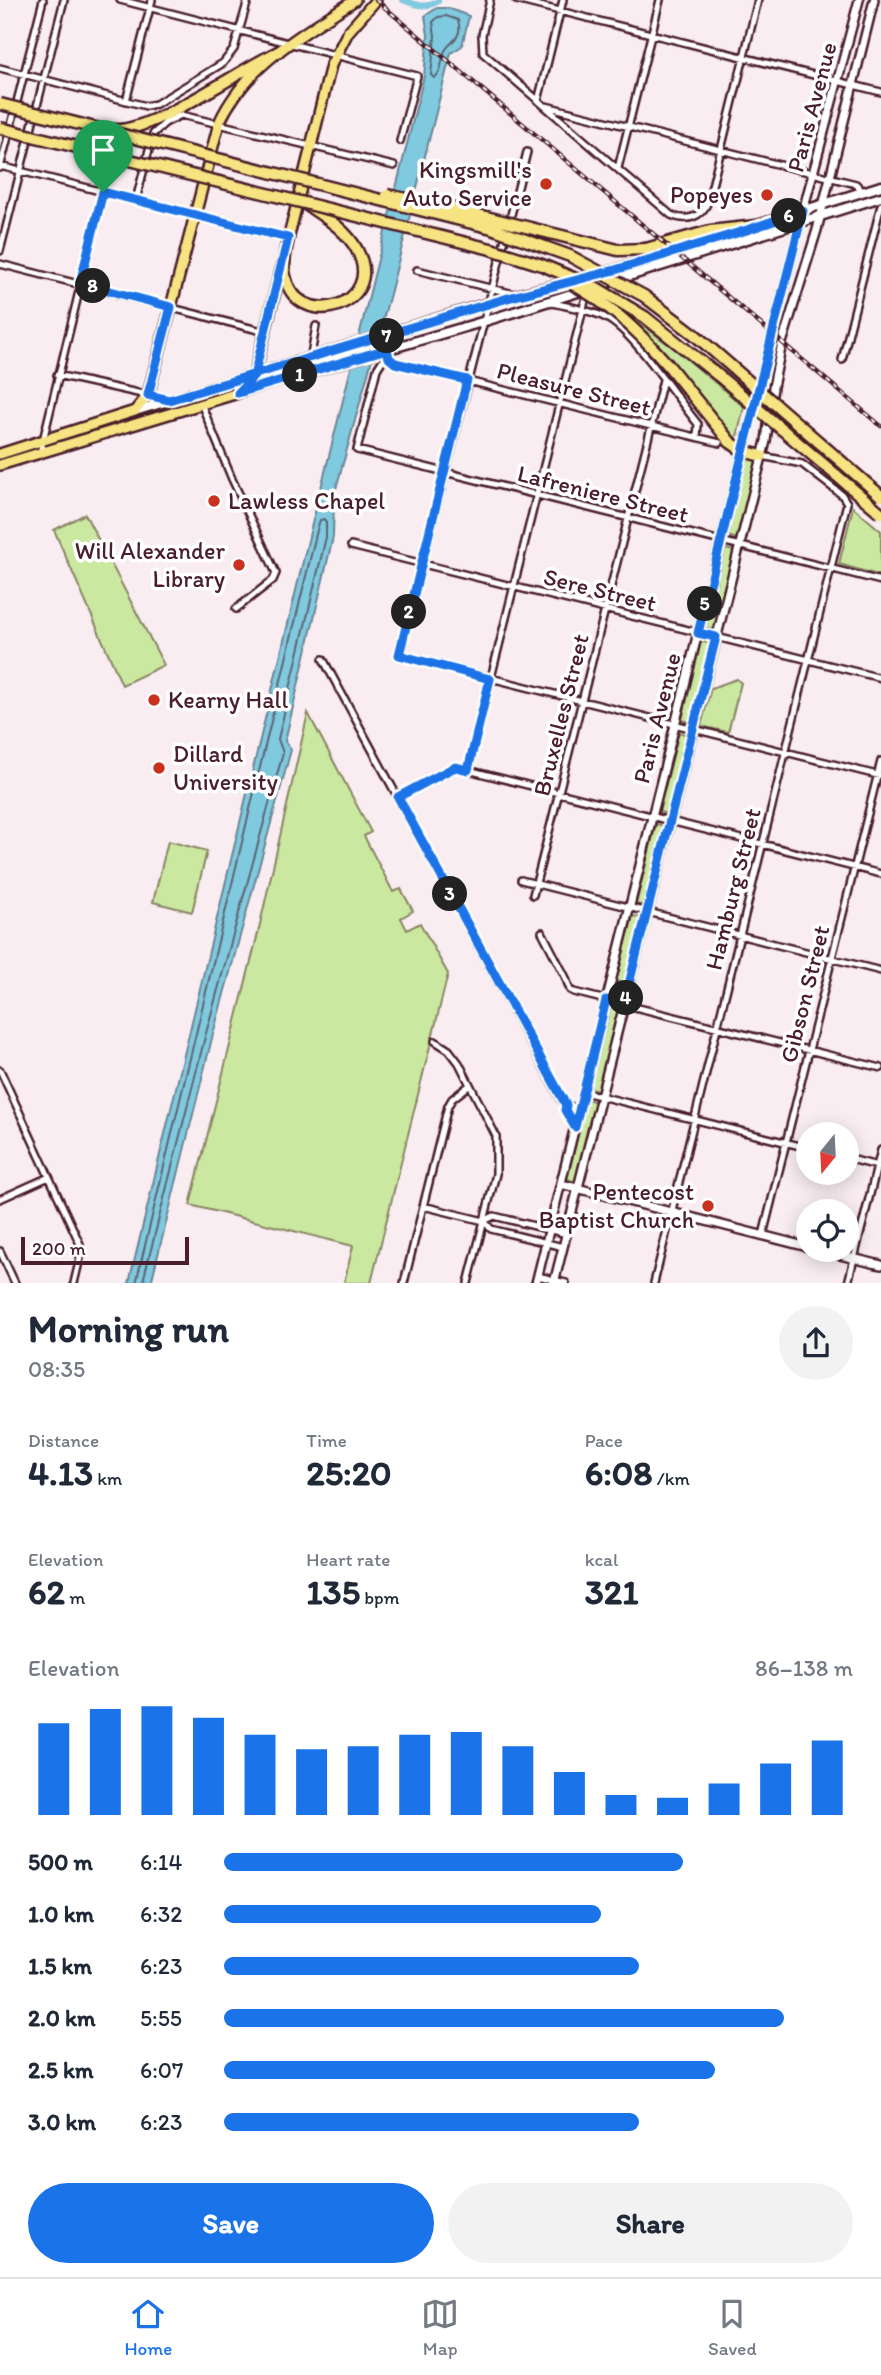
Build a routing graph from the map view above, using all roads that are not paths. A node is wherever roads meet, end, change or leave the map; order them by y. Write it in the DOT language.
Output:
graph roads {
  1 [pos="43,0"];
  2 [pos="64,0"];
  3 [pos="120,0"];
  4 [pos="152,0"];
  5 [pos="248,0"];
  6 [pos="355,0"];
  7 [pos="376,0"];
  8 [pos="490,0"];
  9 [pos="516,0"];
  10 [pos="563,0"];
  11 [pos="660,0"];
  12 [pos="758,0"];
  13 [pos="859,0"];
  14 [pos="874,0"];
  15 [pos="150,8"];
  16 [pos="560,12"];
  17 [pos="240,30"];
  18 [pos="651,35"];
  19 [pos="290,43"];
  20 [pos="278,52"];
  21 [pos="335,55"];
  22 [pos="743,58"];
  23 [pos="0,68"];
  24 [pos="23,75"];
  25 [pos="43,80"];
  26 [pos="838,81"];
  27 [pos="853,85"];
  28 [pos="881,92"];
  29 [pos="126,101"];
  30 [pos="541,103"];
  31 [pos="0,104"];
  32 [pos="219,123"];
  33 [pos="629,127"];
  34 [pos="0,128"];
  35 [pos="102,130"];
  36 [pos="400,141"];
  37 [pos="310,146"];
  38 [pos="720,149"];
  39 [pos="527,152"];
  40 [pos="394,166"];
  41 [pos="0,167"];
  42 [pos="618,168"];
  43 [pos="21,172"];
  44 [pos="815,173"];
  45 [pos="829,177"];
  46 [pos="881,186"];
  47 [pos="863,191"];
  48 [pos="103,192"];
  49 [pos="353,193"];
  50 [pos="881,197"];
  51 [pos="136,200"];
  52 [pos="867,201"];
  53 [pos="304,202"];
  54 [pos="824,204"];
  55 [pos="881,205"];
  56 [pos="803,211"];
  57 [pos="195,215"];
  58 [pos="821,217"];
  59 [pos="800,224"];
  60 [pos="756,226"];
  61 [pos="288,238"];
  62 [pos="794,247"];
  63 [pos="0,251"];
  64 [pos="811,252"];
  65 [pos="529,261"];
  66 [pos="0,264"];
  67 [pos="789,269"];
  68 [pos="417,270"];
  69 [pos="804,273"];
  70 [pos="80,283"];
  71 [pos="588,287"];
  72 [pos="491,289"];
  73 [pos="517,295"];
  74 [pos="544,301"];
  75 [pos="486,304"];
  76 [pos="171,307"];
  77 [pos="583,311"];
  78 [pos="482,322"];
  79 [pos="316,326"];
  80 [pos="266,331"];
  81 [pos="384,349"];
  82 [pos="389,358"];
  83 [pos="311,359"];
  84 [pos="842,360"];
  85 [pos="309,372"];
  86 [pos="57,375"];
  87 [pos="254,376"];
  88 [pos="467,380"];
  89 [pos="663,380"];
  90 [pos="238,393"];
  91 [pos="148,395"];
  92 [pos="169,400"];
  93 [pos="559,403"];
  94 [pos="202,406"];
  95 [pos="135,411"];
  96 [pos="651,426"];
  97 [pos="698,437"];
  98 [pos="43,440"];
  99 [pos="720,443"];
  100 [pos="743,451"];
  101 [pos="40,453"];
  102 [pos="0,454"];
  103 [pos="762,456"];
  104 [pos="0,465"];
  105 [pos="444,472"];
  106 [pos="536,495"];
  107 [pos="881,496"];
  108 [pos="881,513"];
  109 [pos="628,518"];
  110 [pos="721,541"];
  111 [pos="351,546"];
  112 [pos="739,546"];
  113 [pos="421,564"];
  114 [pos="831,569"];
  115 [pos="881,581"];
  116 [pos="513,587"];
  117 [pos="236,609"];
  118 [pos="605,609"];
  119 [pos="698,633"];
  120 [pos="716,637"];
  121 [pos="323,659"];
  122 [pos="808,660"];
  123 [pos="881,678"];
  124 [pos="490,679"];
  125 [pos="582,702"];
  126 [pos="675,724"];
  127 [pos="693,729"];
  128 [pos="786,752"];
  129 [pos="881,761"];
  130 [pos="468,770"];
  131 [pos="879,775"];
  132 [pos="560,793"];
  133 [pos="398,797"];
  134 [pos="652,816"];
  135 [pos="670,821"];
  136 [pos="762,844"];
  137 [pos="855,867"];
  138 [pos="881,874"];
  139 [pos="521,880"];
  140 [pos="536,884"];
  141 [pos="533,895"];
  142 [pos="629,908"];
  143 [pos="647,912"];
  144 [pos="542,932"];
  145 [pos="740,936"];
  146 [pos="832,959"];
  147 [pos="881,971"];
  148 [pos="610,986"];
  149 [pos="628,990"];
  150 [pos="606,1000"];
  151 [pos="624,1004"];
  152 [pos="717,1027"];
  153 [pos="435,1041"];
  154 [pos="809,1050"];
  155 [pos="881,1069"];
  156 [pos="0,1070"];
  157 [pos="470,1085"];
  158 [pos="584,1091"];
  159 [pos="601,1096"];
  160 [pos="566,1105"];
  161 [pos="579,1109"];
  162 [pos="693,1119"];
  163 [pos="575,1127"];
  164 [pos="785,1143"];
  165 [pos="796,1145"];
  166 [pos="881,1150"];
  167 [pos="859,1161"];
  168 [pos="879,1166"];
  169 [pos="49,1177"];
  170 [pos="561,1184"];
  171 [pos="578,1188"];
  172 [pos="0,1199"];
  173 [pos="423,1206"];
  174 [pos="671,1212"];
  175 [pos="484,1221"];
  176 [pos="549,1229"];
  177 [pos="567,1234"];
  178 [pos="763,1235"];
  179 [pos="859,1240"];
  180 [pos="546,1243"];
  181 [pos="796,1244"];
  182 [pos="563,1247"];
  183 [pos="0,1251"];
  184 [pos="859,1260"];
  185 [pos="853,1262"];
  186 [pos="881,1265"];
  187 [pos="537,1279"];
  188 [pos="555,1282"];
  189 [pos="15,1283"];
  190 [pos="74,1283"];
  191 [pos="404,1283"];
  192 [pos="468,1283"];
  193 [pos="566,1283"];
  194 [pos="654,1283"];
  195 [pos="848,1283"];
  1 -- 24 [label="street"];
  2 -- 25 [label="street"];
  3 -- 15 [label="street"];
  4 -- 15 [label="street"];
  5 -- 17 [label="street"];
  6 -- 19 [label="main road"];
  7 -- 21 [label="main road"];
  8 -- 30 [label="street"];
  9 -- 16 [label="street"];
  10 -- 16 [label="street"];
  11 -- 18 [label="street"];
  12 -- 22 [label="street"];
  13 -- 26 [label="street, Paris Avenue"];
  14 -- 27 [label="street, Paris Avenue"];
  15 -- 17 [label="street"];
  15 -- 29 [label="street"];
  16 -- 18 [label="street"];
  16 -- 30 [label="street"];
  17 -- 19 [label="street"];
  17 -- 29 [label="street"];
  18 -- 22 [label="street"];
  18 -- 33 [label="street"];
  19 -- 20 [label="main road"];
  19 -- 21 [label="street"];
  20 -- 32 [label="main road"];
  20 -- 35 [label="highway, bridge"];
  21 -- 36 [label="street"];
  21 -- 37 [label="main road"];
  22 -- 26 [label="street"];
  22 -- 38 [label="street"];
  23 -- 24 [label="street"];
  24 -- 25 [label="street"];
  24 -- 41 [label="street"];
  25 -- 29 [label="street"];
  25 -- 43 [label="street"];
  26 -- 27 [label="street"];
  26 -- 44 [label="street, Paris Avenue"];
  27 -- 28 [label="street"];
  27 -- 45 [label="street, Paris Avenue"];
  30 -- 33 [label="street"];
  30 -- 42 [label="street"];
  31 -- 35 [label="highway, bridge"];
  32 -- 37 [label="street"];
  32 -- 51 [label="street"];
  32 -- 57 [label="main road"];
  33 -- 38 [label="street"];
  33 -- 42 [label="street"];
  34 -- 53 [label="highway, bridge"];
  35 -- 49 [label="highway, bridge"];
  37 -- 40 [label="street"];
  37 -- 61 [label="main road"];
  38 -- 42 [label="street"];
  38 -- 44 [label="street"];
  39 -- 72 [label="street"];
  41 -- 43 [label="street"];
  43 -- 48 [label="street"];
  43 -- 63 [label="street"];
  44 -- 45 [label="street"];
  44 -- 56 [label="street, Paris Avenue"];
  45 -- 47 [label="street"];
  45 -- 54 [label="street, Paris Avenue"];
  46 -- 47 [label="main road"];
  47 -- 52 [label="street"];
  47 -- 54 [label="main road"];
  48 -- 51 [label="street"];
  48 -- 70 [label="street"];
  49 -- 60 [label="highway, bridge"];
  49 -- 107 [label="highway, bridge"];
  50 -- 52 [label="main road"];
  51 -- 57 [label="street"];
  52 -- 58 [label="main road"];
  53 -- 61 [label="highway"];
  53 -- 65 [label="highway, bridge"];
  54 -- 56 [label="main road"];
  54 -- 58 [label="street, Paris Avenue"];
  55 -- 84 [label="street"];
  56 -- 59 [label="street, Paris Avenue"];
  56 -- 60 [label="main road"];
  57 -- 61 [label="street"];
  57 -- 76 [label="main road"];
  58 -- 59 [label="main road"];
  58 -- 64 [label="street, Paris Avenue"];
  59 -- 62 [label="street, Paris Avenue"];
  59 -- 71 [label="main road"];
  60 -- 73 [label="main road"];
  61 -- 80 [label="main road"];
  62 -- 64 [label="street"];
  62 -- 67 [label="street, Paris Avenue"];
  64 -- 69 [label="street, Paris Avenue"];
  65 -- 100 [label="highway, bridge"];
  65 -- 108 [label="highway, bridge"];
  66 -- 70 [label="street"];
  67 -- 69 [label="street"];
  67 -- 100 [label="street, Paris Avenue"];
  68 -- 72 [label="street"];
  69 -- 103 [label="street, Paris Avenue"];
  70 -- 76 [label="street"];
  70 -- 86 [label="street"];
  71 -- 74 [label="main road"];
  71 -- 77 [label="street"];
  72 -- 73 [label="street"];
  72 -- 75 [label="street"];
  73 -- 75 [label="main road"];
  74 -- 77 [label="street"];
  74 -- 78 [label="main road"];
  75 -- 78 [label="street"];
  75 -- 83 [label="main road"];
  76 -- 80 [label="street"];
  76 -- 91 [label="main road"];
  77 -- 89 [label="street"];
  77 -- 93 [label="street"];
  78 -- 81 [label="main road"];
  78 -- 88 [label="street"];
  79 -- 83 [label="street"];
  80 -- 87 [label="main road"];
  81 -- 82 [label="street"];
  81 -- 85 [label="main road"];
  82 -- 88 [label="street, Pleasure Street"];
  82 -- 105 [label="street, Lafreniere Street"];
  83 -- 85 [label="street"];
  83 -- 87 [label="main road"];
  85 -- 90 [label="main road"];
  86 -- 91 [label="street"];
  86 -- 98 [label="street"];
  87 -- 90 [label="main road"];
  87 -- 92 [label="main road"];
  88 -- 93 [label="street, Pleasure Street"];
  88 -- 105 [label="street"];
  89 -- 96 [label="street, Bruxelles Street"];
  89 -- 97 [label="street"];
  90 -- 94 [label="main road"];
  91 -- 92 [label="street"];
  91 -- 95 [label="main road"];
  92 -- 95 [label="main road"];
  93 -- 96 [label="street, Pleasure Street"];
  93 -- 106 [label="street"];
  94 -- 101 [label="main road"];
  94 -- 117 [label="street"];
  95 -- 98 [label="main road"];
  96 -- 97 [label="street, Pleasure Street"];
  96 -- 109 [label="street, Bruxelles Street"];
  97 -- 99 [label="street, Pleasure Street"];
  98 -- 101 [label="street"];
  98 -- 102 [label="main road"];
  100 -- 103 [label="highway"];
  100 -- 110 [label="street, Paris Avenue"];
  101 -- 104 [label="main road"];
  103 -- 112 [label="street, Paris Avenue"];
  103 -- 114 [label="street, Hamburg Street"];
  105 -- 106 [label="street, Lafreniere Street"];
  105 -- 113 [label="street"];
  106 -- 109 [label="street, Lafreniere Street"];
  106 -- 116 [label="street"];
  109 -- 110 [label="street, Lafreniere Street"];
  109 -- 118 [label="street, Bruxelles Street"];
  110 -- 112 [label="street, Lafreniere Street"];
  110 -- 119 [label="street, Paris Avenue"];
  111 -- 113 [label="street, Sere Street"];
  112 -- 114 [label="street, Lafreniere Street"];
  112 -- 120 [label="street, Paris Avenue"];
  113 -- 116 [label="street, Sere Street"];
  113 -- 124 [label="street"];
  114 -- 115 [label="street, Lafreniere Street"];
  114 -- 122 [label="street, Hamburg Street"];
  116 -- 118 [label="street, Sere Street"];
  116 -- 124 [label="street"];
  118 -- 119 [label="street, Sere Street"];
  118 -- 125 [label="street, Bruxelles Street"];
  119 -- 120 [label="street, Sere Street"];
  119 -- 126 [label="street, Paris Avenue"];
  120 -- 122 [label="street, Sere Street"];
  120 -- 127 [label="street, Paris Avenue"];
  121 -- 133 [label="street"];
  122 -- 123 [label="street, Sere Street"];
  122 -- 128 [label="street, Hamburg Street"];
  124 -- 125 [label="street"];
  124 -- 130 [label="street"];
  125 -- 126 [label="street"];
  125 -- 132 [label="street, Bruxelles Street"];
  126 -- 127 [label="street"];
  126 -- 134 [label="street, Paris Avenue"];
  127 -- 128 [label="street"];
  127 -- 135 [label="street, Paris Avenue"];
  128 -- 131 [label="street"];
  128 -- 136 [label="street, Hamburg Street"];
  129 -- 131 [label="street, Gibson Street"];
  130 -- 132 [label="street"];
  130 -- 133 [label="street"];
  131 -- 137 [label="street, Gibson Street"];
  132 -- 134 [label="street"];
  132 -- 140 [label="street, Bruxelles Street"];
  133 -- 160 [label="street"];
  134 -- 135 [label="street"];
  134 -- 142 [label="street, Paris Avenue"];
  135 -- 136 [label="street"];
  135 -- 143 [label="street, Paris Avenue"];
  136 -- 137 [label="street"];
  136 -- 145 [label="street, Hamburg Street"];
  137 -- 138 [label="street"];
  137 -- 146 [label="street, Gibson Street"];
  139 -- 140 [label="street"];
  140 -- 141 [label="street, Bruxelles Street"];
  140 -- 142 [label="street"];
  142 -- 143 [label="street"];
  142 -- 148 [label="street, Paris Avenue"];
  143 -- 145 [label="street"];
  143 -- 149 [label="street, Paris Avenue"];
  144 -- 150 [label="street"];
  145 -- 146 [label="street"];
  145 -- 152 [label="street, Hamburg Street"];
  146 -- 147 [label="street"];
  146 -- 154 [label="street, Gibson Street"];
  148 -- 149 [label="street"];
  148 -- 150 [label="street, Paris Avenue"];
  149 -- 151 [label="street, Paris Avenue"];
  150 -- 151 [label="street"];
  150 -- 158 [label="street, Paris Avenue"];
  151 -- 152 [label="street"];
  151 -- 159 [label="street, Paris Avenue"];
  152 -- 154 [label="street"];
  152 -- 162 [label="street, Hamburg Street"];
  153 -- 157 [label="street"];
  154 -- 155 [label="street"];
  154 -- 164 [label="street, Gibson Street"];
  156 -- 169 [label="street"];
  157 -- 173 [label="street"];
  157 -- 175 [label="street"];
  158 -- 159 [label="street"];
  158 -- 161 [label="street, Paris Avenue"];
  159 -- 162 [label="street"];
  159 -- 171 [label="street, Paris Avenue"];
  160 -- 161 [label="street"];
  160 -- 163 [label="street"];
  161 -- 163 [label="street, Paris Avenue"];
  162 -- 164 [label="street"];
  162 -- 174 [label="street, Hamburg Street"];
  163 -- 170 [label="street, Paris Avenue"];
  164 -- 165 [label="street"];
  164 -- 178 [label="street, Gibson Street"];
  166 -- 168 [label="street"];
  167 -- 168 [label="street"];
  168 -- 179 [label="street"];
  169 -- 172 [label="street"];
  169 -- 190 [label="street"];
  170 -- 171 [label="street"];
  170 -- 176 [label="street, Paris Avenue"];
  171 -- 174 [label="street"];
  171 -- 177 [label="street, Paris Avenue"];
  173 -- 175 [label="street"];
  173 -- 191 [label="street"];
  174 -- 178 [label="street"];
  174 -- 194 [label="street, Hamburg Street"];
  175 -- 176 [label="street"];
  175 -- 180 [label="street"];
  175 -- 192 [label="street"];
  176 -- 177 [label="street"];
  176 -- 180 [label="street, Paris Avenue"];
  177 -- 182 [label="street, Paris Avenue"];
  178 -- 181 [label="street"];
  180 -- 182 [label="street"];
  180 -- 187 [label="street, Paris Avenue"];
  182 -- 188 [label="street, Paris Avenue"];
  183 -- 189 [label="street"];
  184 -- 186 [label="street"];
  185 -- 195 [label="street"];
  187 -- 188 [label="street"];
  188 -- 193 [label="street"];
}
